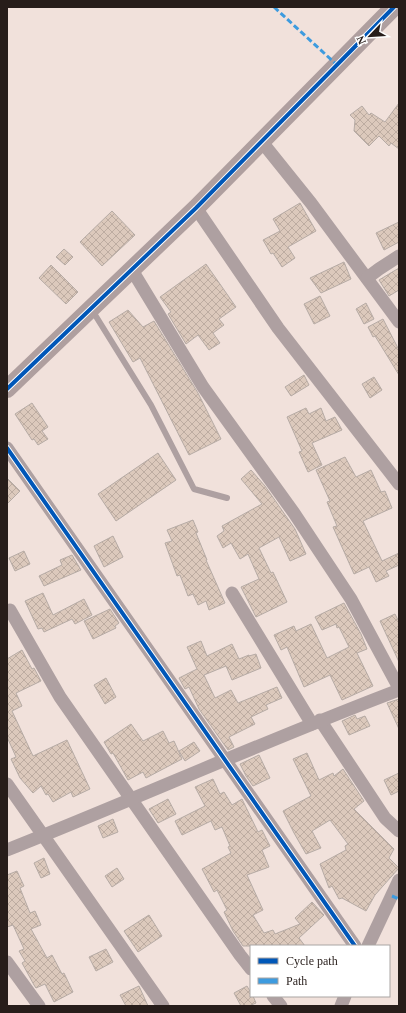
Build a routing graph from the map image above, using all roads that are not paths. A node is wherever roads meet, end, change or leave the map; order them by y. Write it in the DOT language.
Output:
graph roads {
  1 [pos="394,7"];
  2 [pos="262,142"];
  3 [pos="196,208"];
  4 [pos="399,256"];
  5 [pos="132,270"];
  6 [pos="367,278"];
  7 [pos="92,309"];
  8 [pos="399,322"];
  9 [pos="7,389"];
  10 [pos="7,448"];
  11 [pos="399,484"];
  12 [pos="227,498"];
  13 [pos="232,593"];
  14 [pos="10,610"];
  15 [pos="399,689"];
  16 [pos="316,722"];
  17 [pos="226,760"];
  18 [pos="7,784"];
  19 [pos="131,800"];
  20 [pos="399,831"];
  21 [pos="43,835"];
  22 [pos="7,850"];
  23 [pos="399,880"];
  24 [pos="354,945"];
  25 [pos="368,945"];
  26 [pos="7,962"];
  27 [pos="250,968"];
  28 [pos="274,997"];
  29 [pos="344,997"];
  30 [pos="39,1006"];
  31 [pos="163,1006"];
  32 [pos="281,1006"];
  33 [pos="340,1006"];
  1 -- 2 [label="street"];
  2 -- 3 [label="street"];
  2 -- 6 [label="street"];
  3 -- 5 [label="street"];
  3 -- 11 [label="street"];
  4 -- 6 [label="street"];
  5 -- 7 [label="street"];
  5 -- 15 [label="street"];
  6 -- 8 [label="street"];
  7 -- 9 [label="street"];
  7 -- 12 [label="lane"];
  10 -- 17 [label="street"];
  13 -- 16 [label="street"];
  14 -- 19 [label="street"];
  15 -- 16 [label="street"];
  16 -- 17 [label="street"];
  16 -- 20 [label="street"];
  17 -- 19 [label="street"];
  17 -- 24 [label="street"];
  18 -- 21 [label="street"];
  19 -- 21 [label="street"];
  19 -- 27 [label="street"];
  21 -- 22 [label="street"];
  21 -- 31 [label="street"];
  23 -- 25 [label="street"];
  26 -- 30 [label="street"];
  28 -- 32 [label="street"];
  29 -- 33 [label="street"];
}
